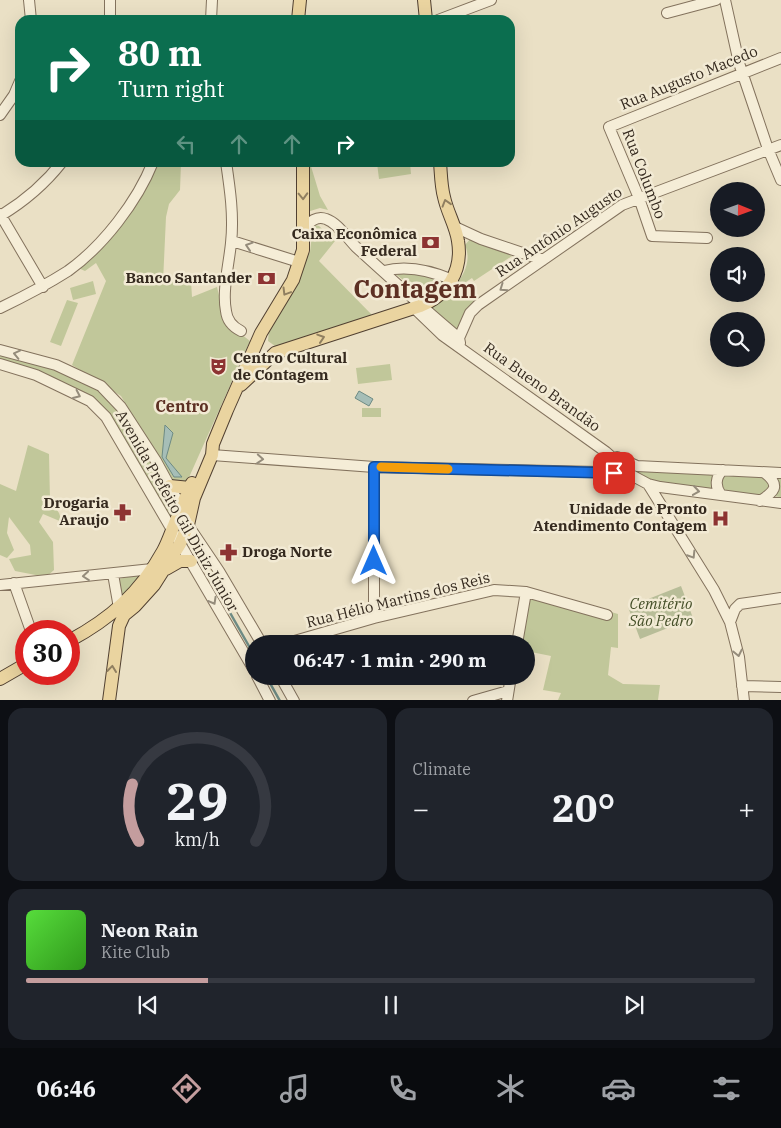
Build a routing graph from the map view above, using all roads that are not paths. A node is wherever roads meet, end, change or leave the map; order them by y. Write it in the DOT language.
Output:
graph roads {
  1 [pos="29,0"];
  2 [pos="110,0"];
  3 [pos="212,0"];
  4 [pos="300,0"];
  5 [pos="424,0"];
  6 [pos="491,0"];
  7 [pos="716,0"];
  8 [pos="726,0"];
  9 [pos="667,13"];
  10 [pos="30,15"];
  11 [pos="110,15"];
  12 [pos="211,15"];
  13 [pos="298,15"];
  14 [pos="426,15"];
  15 [pos="451,15"];
  16 [pos="781,58"];
  17 [pos="742,73"];
  18 [pos="15,93"];
  19 [pos="0,114"];
  20 [pos="609,127"];
  21 [pos="781,145"];
  22 [pos="768,149"];
  23 [pos="58,167"];
  24 [pos="151,167"];
  25 [pos="227,167"];
  26 [pos="303,167"];
  27 [pos="441,167"];
  28 [pos="781,180"];
  29 [pos="639,198"];
  30 [pos="0,215"];
  31 [pos="303,229"];
  32 [pos="464,238"];
  33 [pos="707,238"];
  34 [pos="232,241"];
  35 [pos="543,260"];
  36 [pos="299,262"];
  37 [pos="384,271"];
  38 [pos="453,280"];
  39 [pos="43,287"];
  40 [pos="417,307"];
  41 [pos="0,308"];
  42 [pos="241,331"];
  43 [pos="261,333"];
  44 [pos="460,343"];
  45 [pos="0,350"];
  46 [pos="275,353"];
  47 [pos="45,362"];
  48 [pos="0,364"];
  49 [pos="66,369"];
  50 [pos="41,378"];
  51 [pos="60,387"];
  52 [pos="238,388"];
  53 [pos="213,450"];
  54 [pos="606,452"];
  55 [pos="374,467"];
  56 [pos="723,470"];
  57 [pos="766,472"];
  58 [pos="781,473"];
  59 [pos="633,476"];
  60 [pos="648,484"];
  61 [pos="170,486"];
  62 [pos="190,488"];
  63 [pos="721,495"];
  64 [pos="760,501"];
  65 [pos="781,503"];
  66 [pos="181,507"];
  67 [pos="188,525"];
  68 [pos="172,529"];
  69 [pos="180,544"];
  70 [pos="191,561"];
  71 [pos="152,569"];
  72 [pos="166,569"];
  73 [pos="112,574"];
  74 [pos="14,583"];
  75 [pos="0,584"];
  76 [pos="526,592"];
  77 [pos="781,598"];
  78 [pos="121,612"];
  79 [pos="607,615"];
  80 [pos="374,618"];
  81 [pos="27,620"];
  82 [pos="730,622"];
  83 [pos="92,628"];
  84 [pos="80,635"];
  85 [pos="257,635"];
  86 [pos="315,635"];
  87 [pos="519,635"];
  88 [pos="116,638"];
  89 [pos="245,654"];
  90 [pos="15,670"];
  91 [pos="0,679"];
  92 [pos="262,685"];
  93 [pos="285,685"];
  94 [pos="742,686"];
  95 [pos="781,687"];
  96 [pos="507,696"];
  97 [pos="108,700"];
  98 [pos="270,700"];
  99 [pos="294,700"];
  100 [pos="473,700"];
  101 [pos="744,700"];
  1 -- 10 [label="street"];
  2 -- 11 [label="street"];
  3 -- 12 [label="street"];
  4 -- 13 [label="main road"];
  5 -- 14 [label="main road"];
  6 -- 15 [label="street"];
  7 -- 9 [label="street"];
  8 -- 17 [label="street"];
  16 -- 17 [label="street, Rua Augusto Macedo"];
  17 -- 20 [label="street, Rua Augusto Macedo"];
  17 -- 22 [label="street"];
  18 -- 19 [label="street"];
  20 -- 29 [label="street, Rua Columbo"];
  21 -- 22 [label="street, Rua Antônio Augusto"];
  22 -- 28 [label="street"];
  22 -- 29 [label="street, Rua Antônio Augusto"];
  23 -- 30 [label="street"];
  24 -- 39 [label="street"];
  25 -- 34 [label="street"];
  26 -- 31 [label="main road, one-way"];
  32 -- 27 [label="main road, one-way"];
  29 -- 33 [label="street, Rua Columbo"];
  29 -- 35 [label="street, Rua Antônio Augusto"];
  30 -- 39 [label="street"];
  31 -- 36 [label="main road"];
  31 -- 37 [label="street, Rua Bueno Brandão"];
  32 -- 35 [label="street"];
  32 -- 38 [label="main road"];
  36 -- 34 [label="street, one-way"];
  34 -- 42 [label="street"];
  35 -- 44 [label="street, Rua Antônio Augusto, one-way"];
  36 -- 43 [label="main road, one-way"];
  37 -- 38 [label="street"];
  37 -- 40 [label="street, Rua Bueno Brandão"];
  38 -- 40 [label="main road"];
  39 -- 41 [label="street"];
  40 -- 44 [label="street, Rua Bueno Brandão"];
  46 -- 40 [label="main road, one-way"];
  43 -- 46 [label="main road"];
  43 -- 52 [label="main road"];
  44 -- 54 [label="street, Rua Bueno Brandão"];
  47 -- 45 [label="street, Avenida Prefeito Gil Diniz Júnior, one-way"];
  46 -- 52 [label="main road"];
  47 -- 49 [label="street, Avenida Prefeito Gil Diniz Júnior"];
  47 -- 50 [label="street"];
  48 -- 50 [label="street, Avenida Prefeito Gil Diniz Júnior"];
  49 -- 51 [label="street"];
  49 -- 61 [label="street, Avenida Prefeito Gil Diniz Júnior"];
  50 -- 51 [label="street, Avenida Prefeito Gil Diniz Júnior"];
  51 -- 68 [label="street, Avenida Prefeito Gil Diniz Júnior, one-way"];
  52 -- 53 [label="main road"];
  53 -- 55 [label="street, one-way"];
  53 -- 62 [label="main road"];
  53 -- 67 [label="main road"];
  54 -- 56 [label="street"];
  54 -- 59 [label="street"];
  55 -- 59 [label="street"];
  55 -- 80 [label="street"];
  56 -- 57 [label="street"];
  56 -- 63 [label="street"];
  57 -- 58 [label="street"];
  57 -- 64 [label="street"];
  59 -- 60 [label="street"];
  60 -- 63 [label="street, one-way"];
  60 -- 82 [label="street, one-way"];
  61 -- 62 [label="main road"];
  61 -- 66 [label="street, Avenida Prefeito Gil Diniz Júnior"];
  62 -- 66 [label="main road"];
  63 -- 64 [label="street"];
  64 -- 65 [label="street"];
  66 -- 67 [label="street, Avenida Prefeito Gil Diniz Júnior"];
  66 -- 68 [label="main road"];
  67 -- 69 [label="main road"];
  67 -- 85 [label="street, Avenida Prefeito Gil Diniz Júnior"];
  68 -- 69 [label="street, Avenida Prefeito Gil Diniz Júnior"];
  68 -- 71 [label="main road"];
  69 -- 70 [label="street, Avenida Prefeito Gil Diniz Júnior"];
  69 -- 72 [label="main road"];
  70 -- 72 [label="main road"];
  70 -- 89 [label="street, Avenida Prefeito Gil Diniz Júnior, one-way"];
  71 -- 73 [label="street"];
  71 -- 78 [label="main road"];
  72 -- 78 [label="main road"];
  73 -- 74 [label="street, one-way"];
  73 -- 78 [label="street"];
  74 -- 75 [label="street"];
  74 -- 81 [label="street"];
  76 -- 79 [label="street, Rua Hélio Martins dos Reis"];
  76 -- 80 [label="street, Rua Hélio Martins dos Reis"];
  76 -- 87 [label="street"];
  77 -- 82 [label="street"];
  78 -- 83 [label="main road"];
  78 -- 88 [label="main road"];
  80 -- 86 [label="street, Rua Hélio Martins dos Reis"];
  82 -- 94 [label="street, one-way"];
  83 -- 84 [label="main road"];
  83 -- 88 [label="main road"];
  97 -- 88 [label="main road, one-way"];
  90 -- 91 [label="main road"];
  92 -- 98 [label="street"];
  93 -- 99 [label="street"];
  94 -- 95 [label="street"];
  94 -- 101 [label="street"];
  96 -- 100 [label="street"];
}
